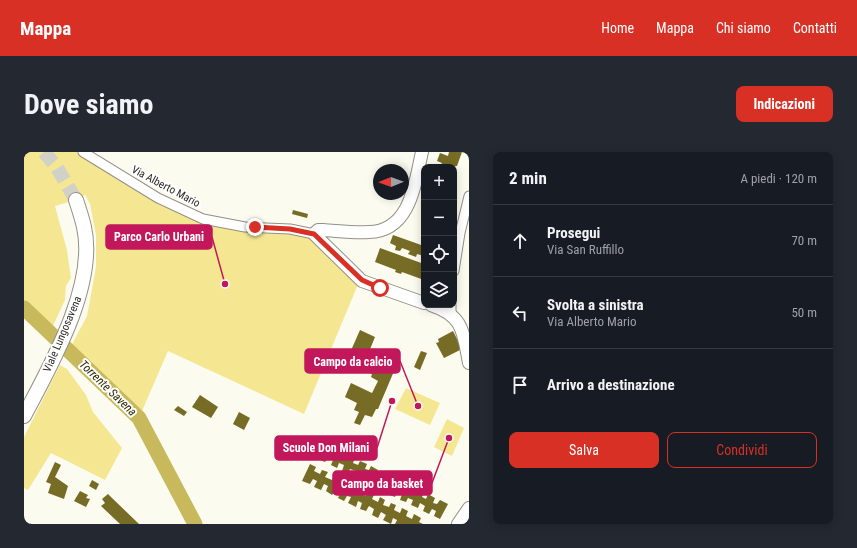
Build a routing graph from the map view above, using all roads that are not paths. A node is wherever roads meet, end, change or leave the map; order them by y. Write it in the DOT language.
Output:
graph roads {
  1 [pos="83,152"];
  2 [pos="422,152"];
  3 [pos="469,196"];
  4 [pos="76,200"];
  5 [pos="314,234"];
  6 [pos="457,252"];
  7 [pos="421,302"];
  8 [pos="451,309"];
  9 [pos="469,363"];
  10 [pos="24,416"];
  11 [pos="469,508"];
  12 [pos="460,523"];
  1 -- 5 [label="street, Via Alberto Mario"];
  2 -- 5 [label="street"];
  3 -- 6 [label="street"];
  4 -- 10 [label="main road, Viale Lungosavena"];
  5 -- 7 [label="street"];
  8 -- 9 [label="street"];
  11 -- 12 [label="street"];
}
